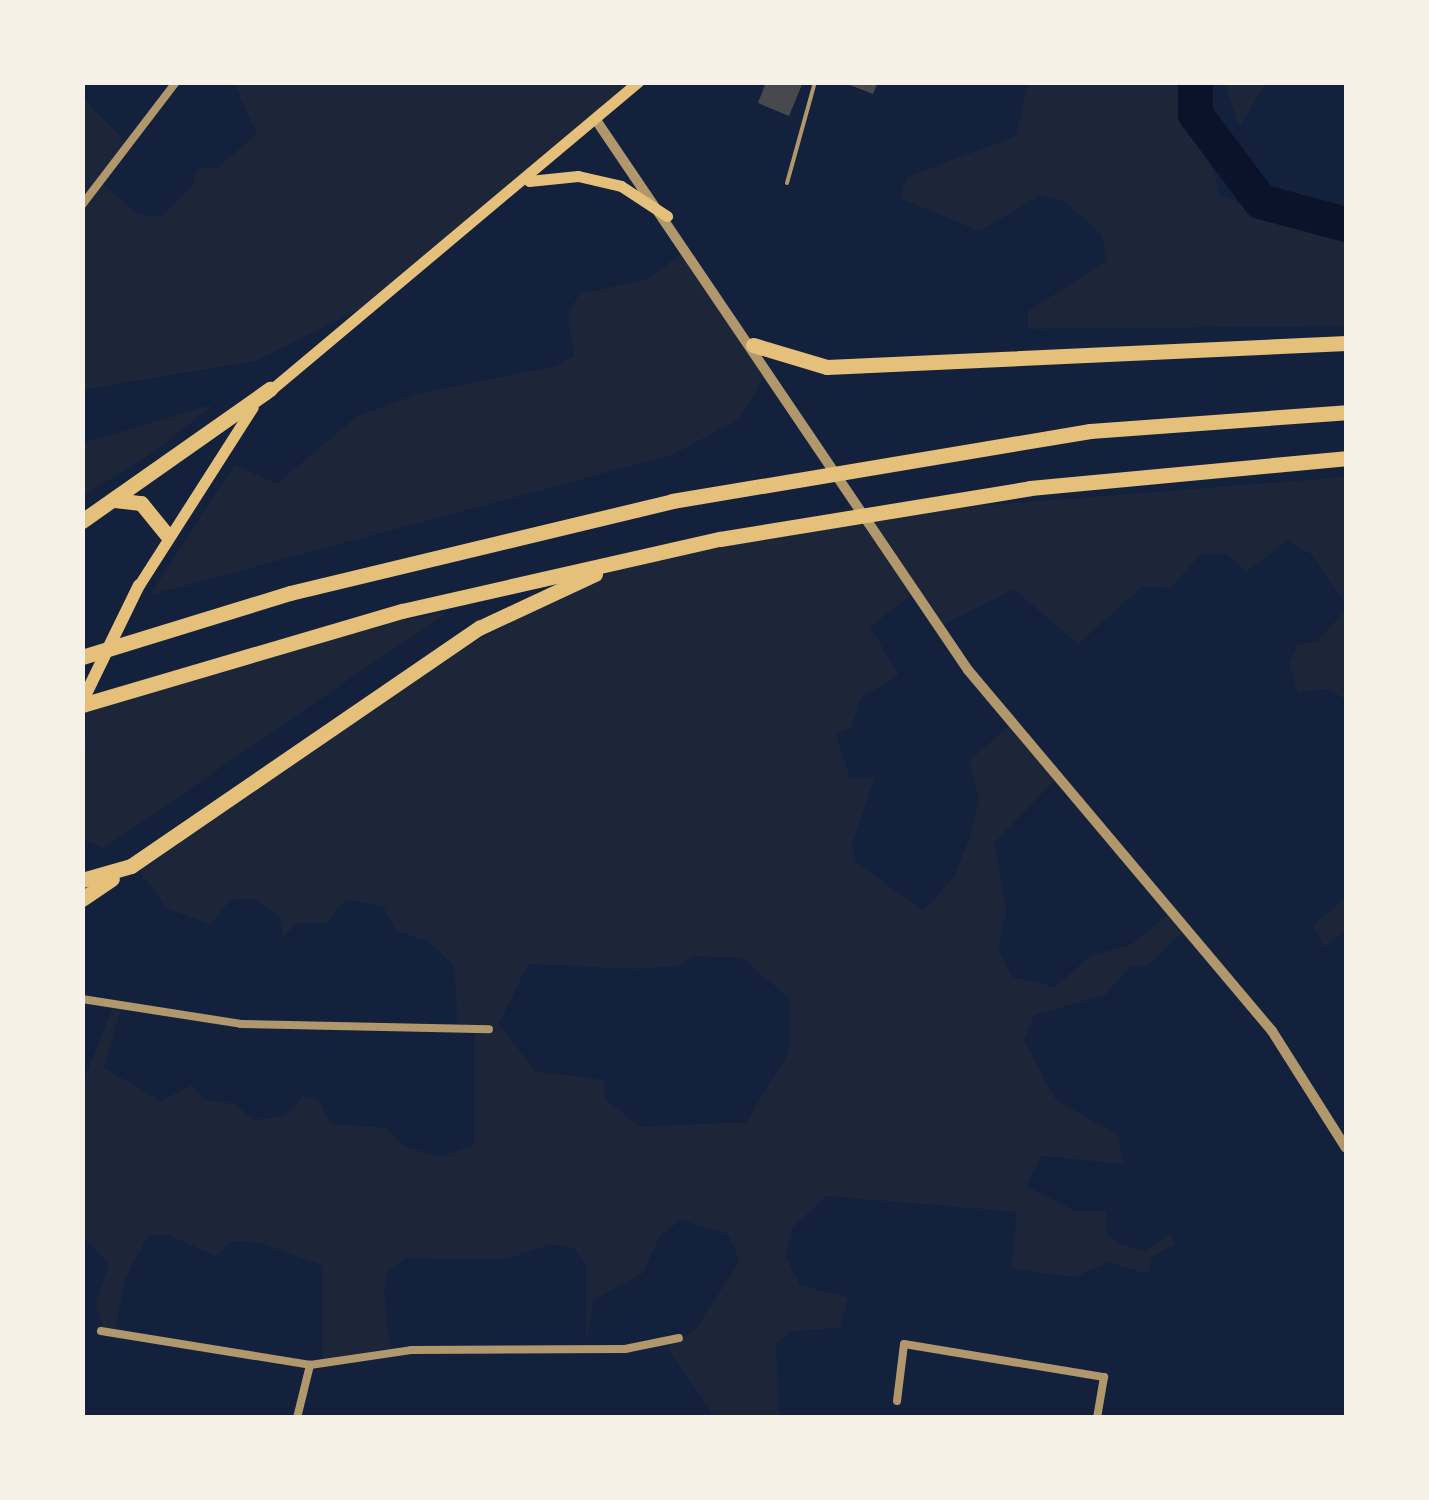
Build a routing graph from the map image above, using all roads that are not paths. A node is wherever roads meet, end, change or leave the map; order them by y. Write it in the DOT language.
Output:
graph roads {
  1 [pos="176,82"];
  2 [pos="638,82"];
  3 [pos="815,82"];
  4 [pos="596,120"];
  5 [pos="525,182"];
  6 [pos="788,183"];
  7 [pos="82,205"];
  8 [pos="667,216"];
  9 [pos="1346,343"];
  10 [pos="753,345"];
  11 [pos="270,390"];
  12 [pos="1346,412"];
  13 [pos="1346,458"];
  14 [pos="115,500"];
  15 [pos="82,522"];
  16 [pos="166,534"];
  17 [pos="678,547"];
  18 [pos="139,585"];
  19 [pos="82,657"];
  20 [pos="82,704"];
  21 [pos="131,866"];
  22 [pos="82,880"];
  23 [pos="82,899"];
  24 [pos="82,999"];
  25 [pos="489,1029"];
  26 [pos="1346,1148"];
  27 [pos="101,1331"];
  28 [pos="678,1338"];
  29 [pos="310,1365"];
  30 [pos="897,1401"];
  31 [pos="297,1418"];
  32 [pos="1097,1418"];
  1 -- 7 [label="street"];
  2 -- 4 [label="main road"];
  3 -- 6 [label="lane"];
  4 -- 5 [label="main road"];
  4 -- 8 [label="street"];
  5 -- 8 [label="main road"];
  5 -- 11 [label="main road"];
  8 -- 10 [label="street"];
  9 -- 10 [label="highway"];
  10 -- 26 [label="street"];
  11 -- 14 [label="highway"];
  11 -- 16 [label="main road"];
  12 -- 19 [label="highway"];
  13 -- 17 [label="highway"];
  14 -- 15 [label="highway"];
  14 -- 16 [label="highway"];
  16 -- 18 [label="main road"];
  17 -- 20 [label="highway"];
  17 -- 21 [label="highway"];
  18 -- 20 [label="main road"];
  21 -- 22 [label="highway"];
  21 -- 23 [label="highway"];
  24 -- 25 [label="street"];
  27 -- 29 [label="street"];
  28 -- 29 [label="street"];
  29 -- 31 [label="street"];
  30 -- 32 [label="street"];
}
